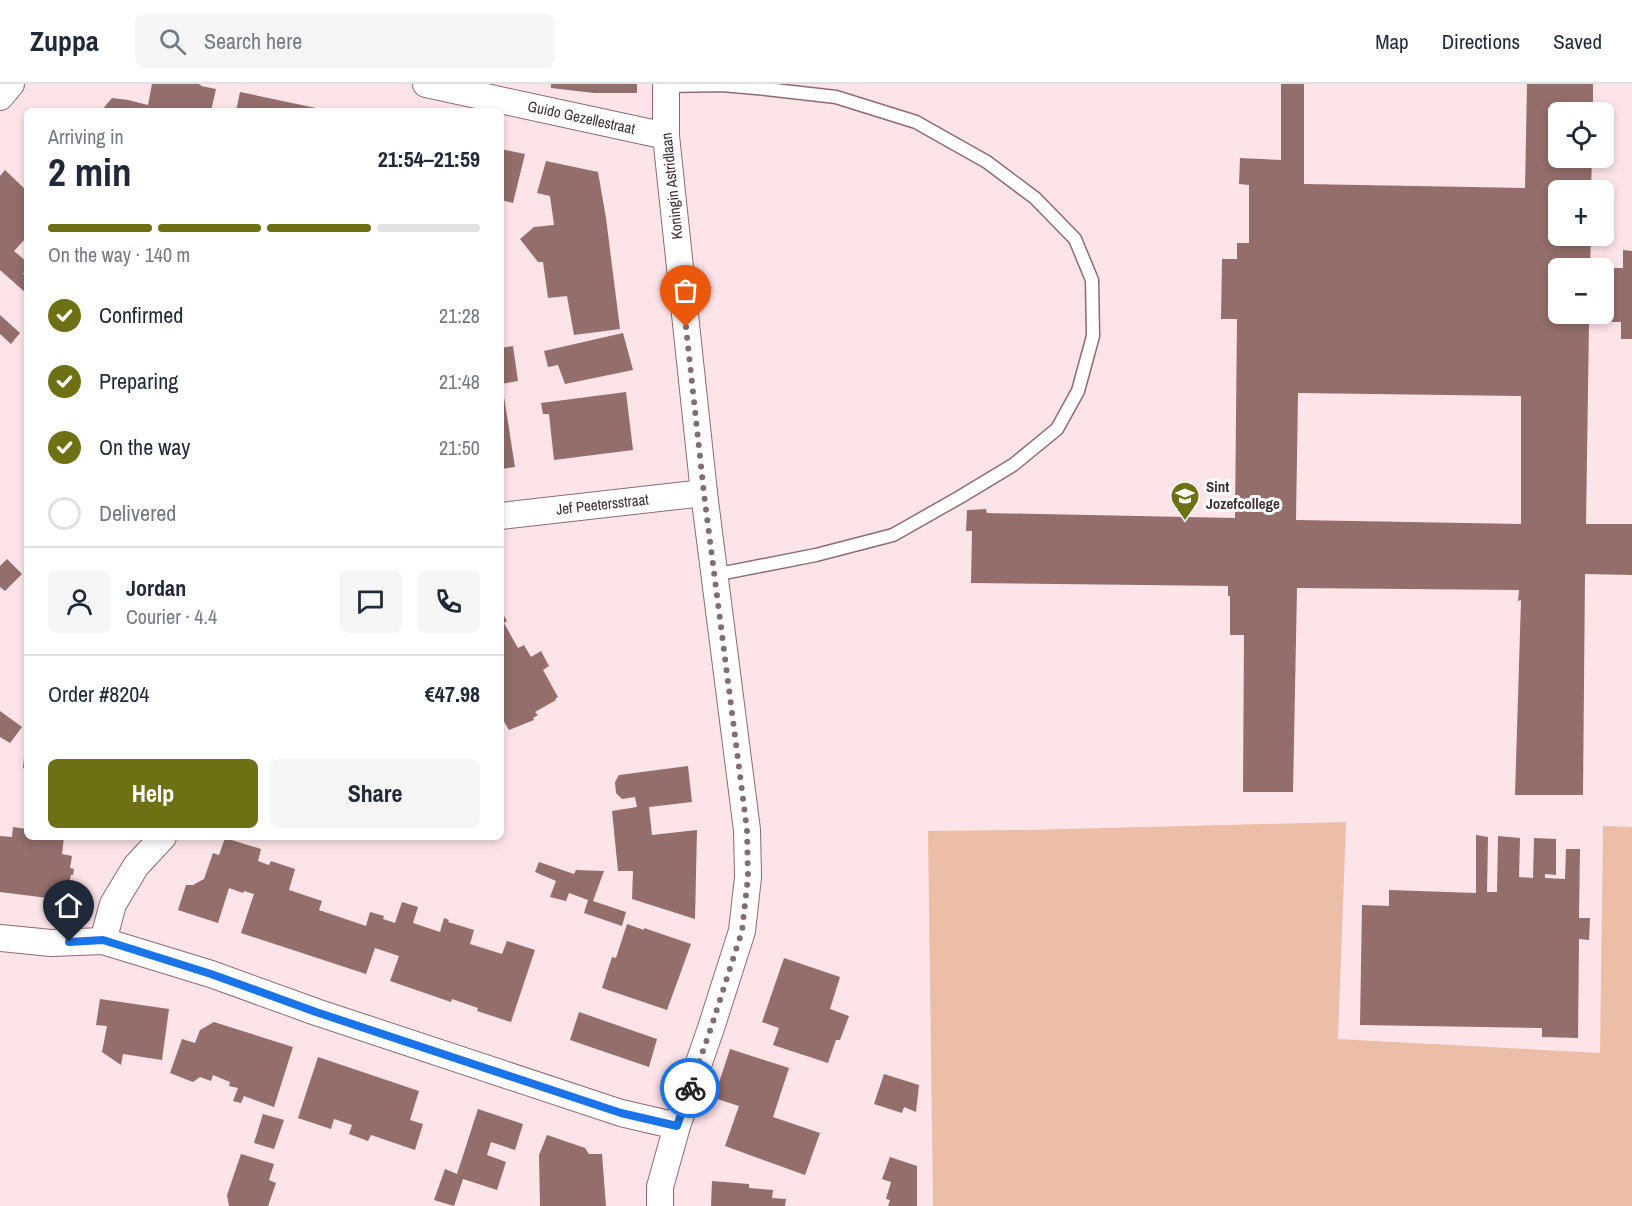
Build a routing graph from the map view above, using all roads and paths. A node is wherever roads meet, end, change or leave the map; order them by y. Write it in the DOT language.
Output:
graph roads {
  1 [pos="11,84"];
  2 [pos="426,84"];
  3 [pos="666,85"];
  4 [pos="0,97"];
  5 [pos="666,136"];
  6 [pos="704,494"];
  7 [pos="504,516"];
  8 [pos="714,575"];
  9 [pos="160,840"];
  10 [pos="0,939"];
  11 [pos="103,940"];
  12 [pos="677,1126"];
  13 [pos="660,1206"];
  1 -- 4 [label="street"];
  2 -- 5 [label="street, Guido Gezellestraat"];
  3 -- 5 [label="street, Koningin Astridlaan"];
  3 -- 8 [label="lane"];
  5 -- 6 [label="street, Koningin Astridlaan"];
  6 -- 7 [label="street, Jef Peetersstraat"];
  6 -- 8 [label="street, Koningin Astridlaan"];
  8 -- 12 [label="street, Koningin Astridlaan"];
  9 -- 11 [label="street"];
  10 -- 11 [label="street"];
  11 -- 12 [label="street"];
  12 -- 13 [label="street, Koningin Astridlaan"];
}
